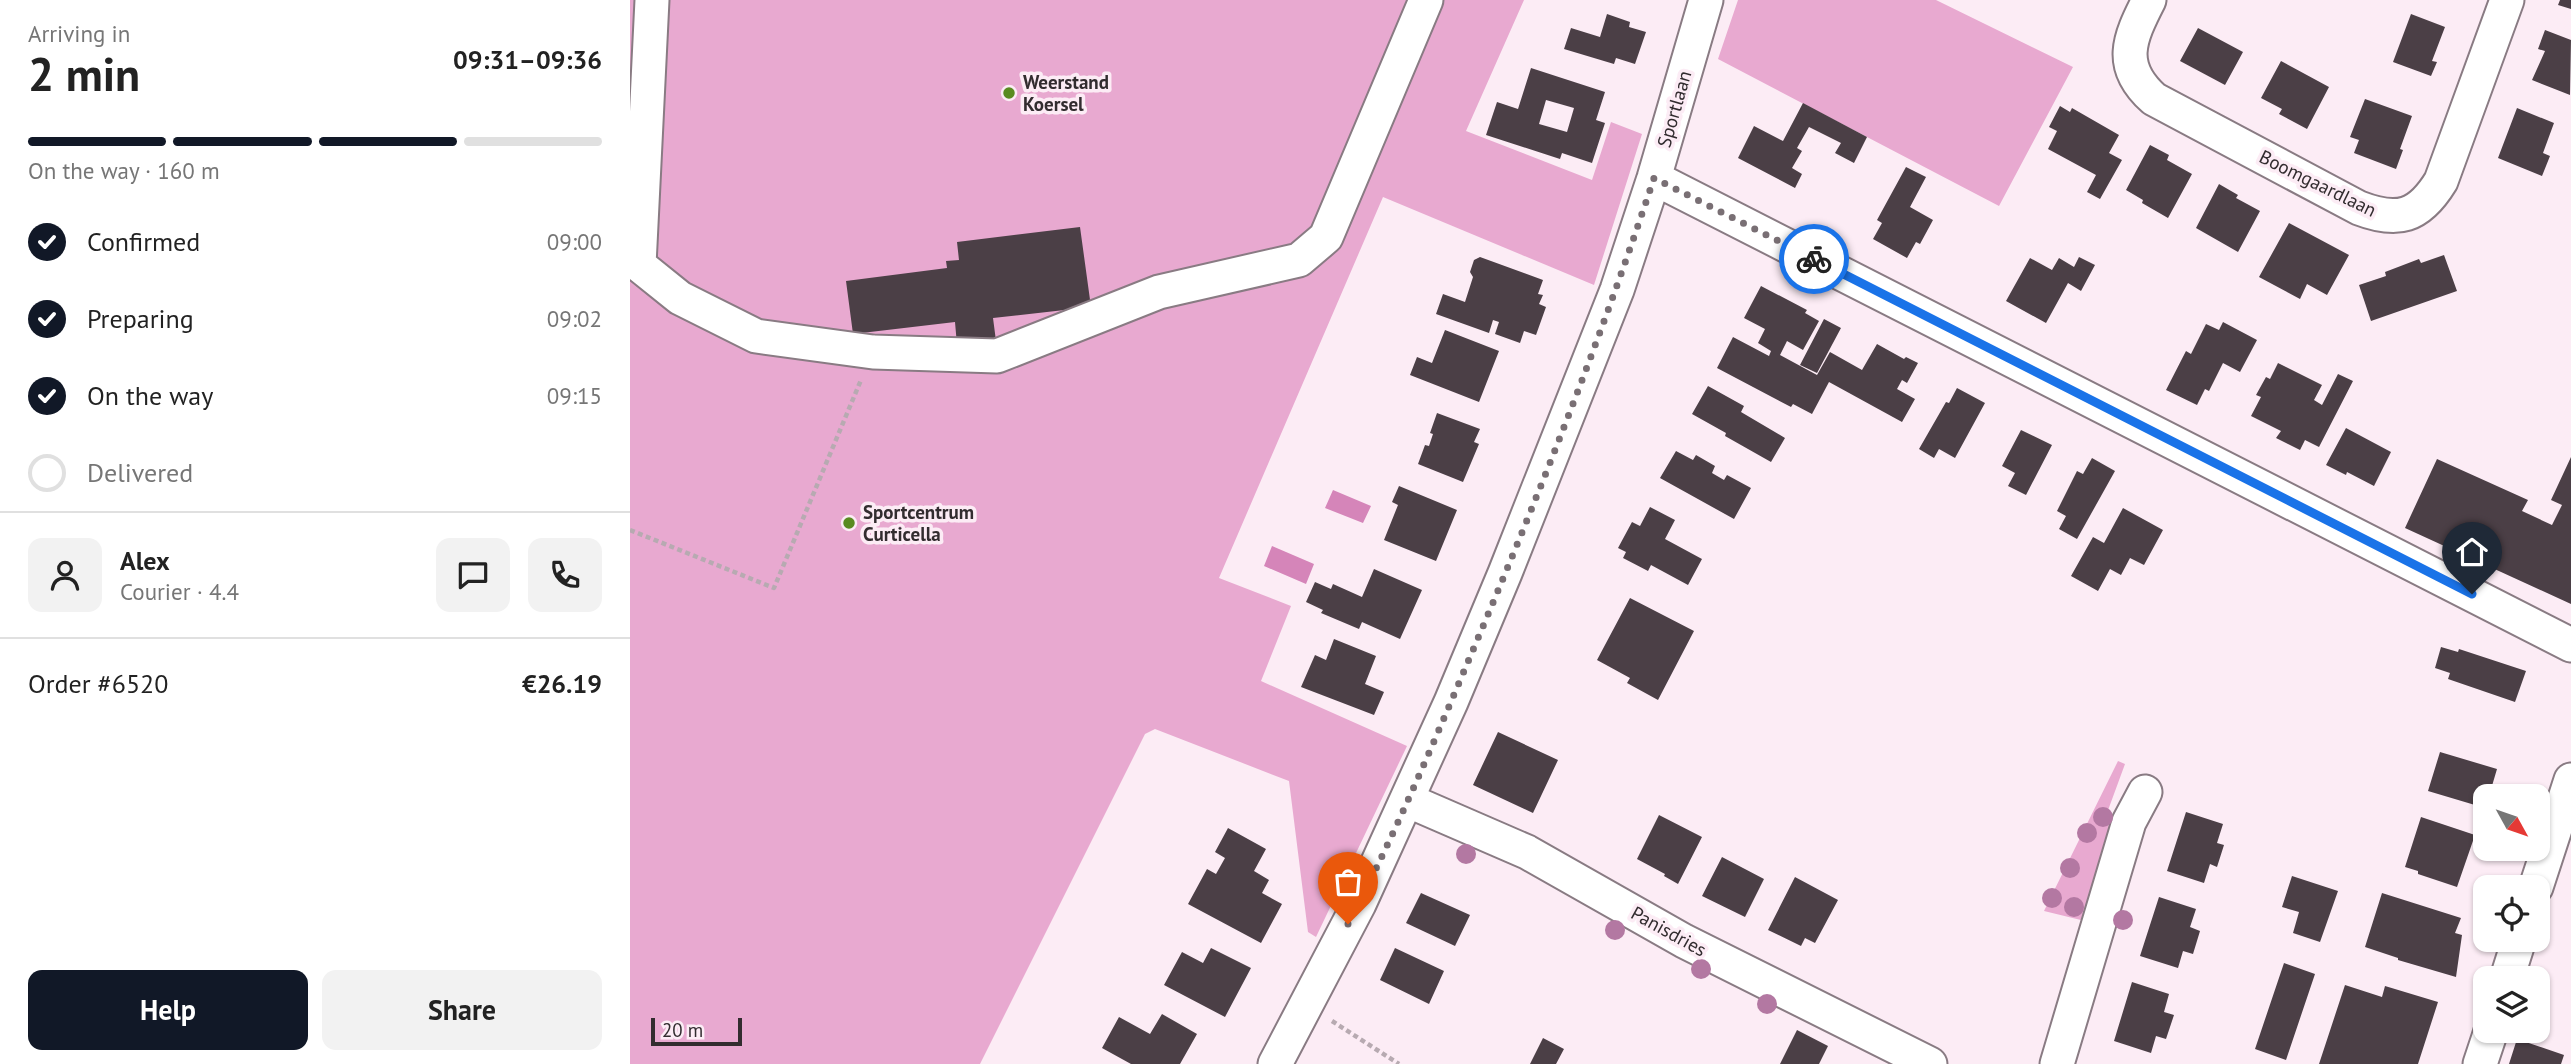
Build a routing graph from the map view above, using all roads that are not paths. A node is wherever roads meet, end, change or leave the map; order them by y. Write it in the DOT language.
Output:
graph roads {
  1 [pos="652,0"];
  2 [pos="1426,0"];
  3 [pos="1706,0"];
  4 [pos="2149,0"];
  5 [pos="2507,0"];
  6 [pos="1654,178"];
  7 [pos="2571,645"];
  8 [pos="2571,780"];
  9 [pos="2145,792"];
  10 [pos="1407,800"];
  11 [pos="2540,875"];
  12 [pos="2487,1043"];
  13 [pos="1275,1064"];
  14 [pos="1930,1064"];
  15 [pos="2057,1064"];
  16 [pos="2480,1064"];
  1 -- 2 [label="street"];
  3 -- 6 [label="street, Sportlaan"];
  4 -- 5 [label="street, Boomgaardlaan"];
  6 -- 7 [label="street"];
  6 -- 10 [label="street, Sportlaan"];
  8 -- 11 [label="street"];
  9 -- 15 [label="street"];
  10 -- 13 [label="street, Sportlaan"];
  10 -- 14 [label="street, Panisdries"];
  12 -- 16 [label="street"];
}
